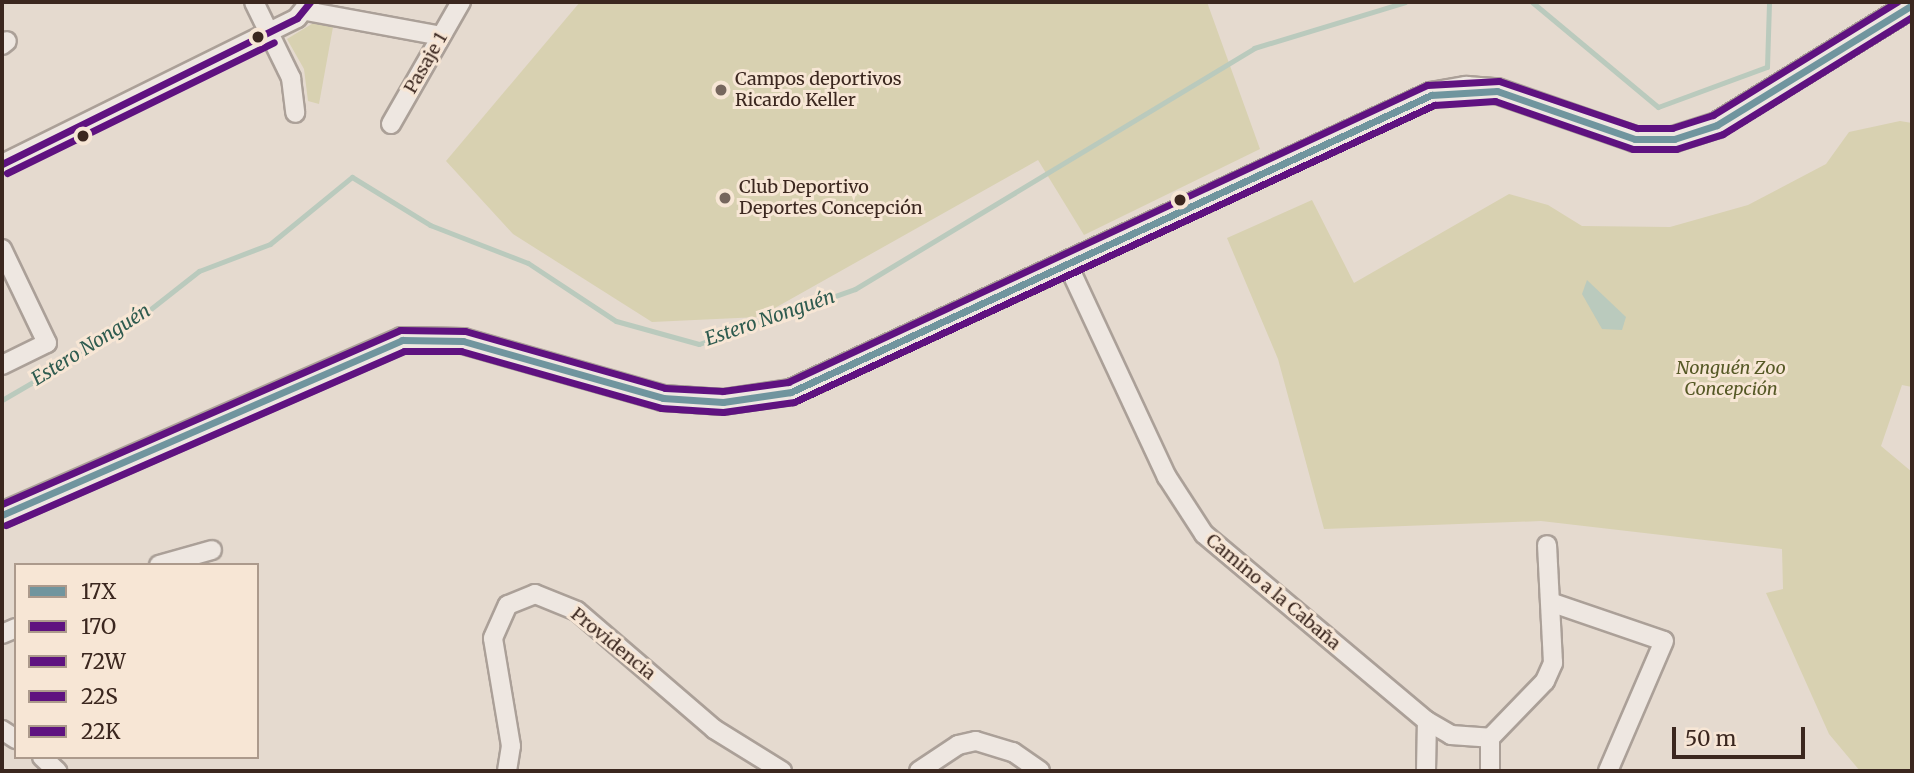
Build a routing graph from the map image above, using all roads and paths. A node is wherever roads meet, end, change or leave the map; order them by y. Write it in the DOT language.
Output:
graph roads {
  1 [pos="254,2"];
  2 [pos="461,2"];
  3 [pos="1912,5"];
  4 [pos="308,6"];
  5 [pos="269,33"];
  6 [pos="441,36"];
  7 [pos="295,113"];
  8 [pos="391,124"];
  9 [pos="2,164"];
  10 [pos="2,249"];
  11 [pos="1068,265"];
  12 [pos="2,365"];
  13 [pos="2,515"];
  14 [pos="1547,545"];
  15 [pos="212,550"];
  16 [pos="166,563"];
  17 [pos="1550,602"];
  18 [pos="1427,721"];
  19 [pos="1490,738"];
  20 [pos="44,759"];
  21 [pos="57,771"];
  22 [pos="507,771"];
  23 [pos="782,771"];
  24 [pos="919,771"];
  25 [pos="1040,771"];
  26 [pos="1426,771"];
  27 [pos="1490,771"];
  28 [pos="1608,771"];
  1 -- 5 [label="street"];
  2 -- 6 [label="street, Pasaje 1"];
  3 -- 11 [label="main road"];
  4 -- 5 [label="street"];
  4 -- 6 [label="street"];
  5 -- 7 [label="street"];
  5 -- 9 [label="street"];
  6 -- 8 [label="street, Pasaje 1"];
  10 -- 12 [label="street"];
  11 -- 13 [label="main road"];
  11 -- 18 [label="street, Camino a la Cabaña"];
  14 -- 17 [label="street"];
  15 -- 16 [label="street"];
  17 -- 19 [label="street"];
  17 -- 28 [label="street"];
  18 -- 19 [label="street, Camino a la Cabaña"];
  18 -- 26 [label="street"];
  19 -- 27 [label="street"];
  20 -- 21 [label="street"];
  22 -- 23 [label="street, Providencia"];
  24 -- 25 [label="street"];
}
